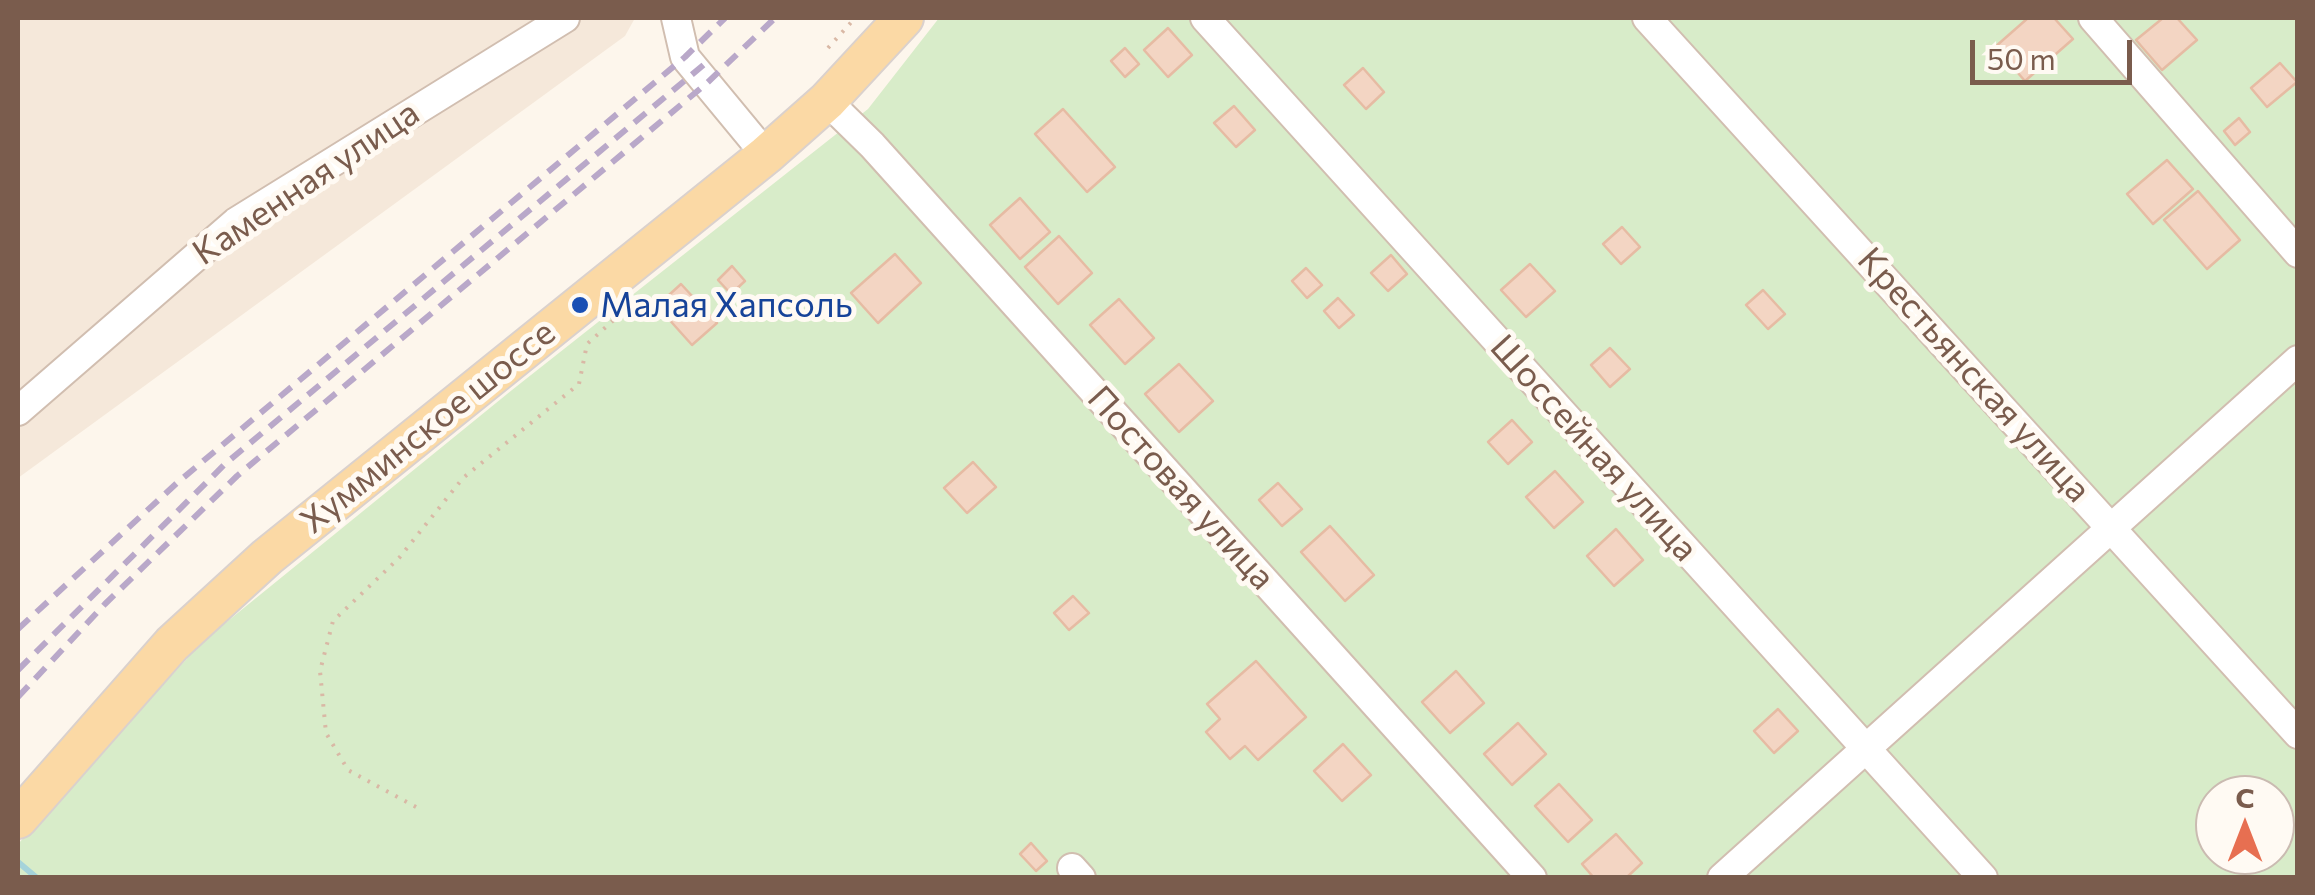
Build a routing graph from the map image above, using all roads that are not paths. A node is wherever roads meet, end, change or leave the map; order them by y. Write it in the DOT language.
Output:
graph roads {
  1 [pos="564,18"];
  2 [pos="676,18"];
  3 [pos="904,18"];
  4 [pos="1205,18"];
  5 [pos="1648,18"];
  6 [pos="2094,18"];
  7 [pos="827,102"];
  8 [pos="766,155"];
  9 [pos="2298,253"];
  10 [pos="2298,360"];
  11 [pos="18,411"];
  12 [pos="2113,526"];
  13 [pos="2298,734"];
  14 [pos="1866,748"];
  15 [pos="18,819"];
  16 [pos="1532,878"];
  17 [pos="1722,878"];
  18 [pos="1983,878"];
  1 -- 11 [label="street, Каменная улица"];
  2 -- 8 [label="street"];
  3 -- 7 [label="main road, Хумминское шоссе"];
  4 -- 14 [label="street, Шоссейная улица"];
  5 -- 12 [label="street, Крестьянская улица"];
  6 -- 9 [label="street"];
  7 -- 8 [label="main road, Хумминское шоссе"];
  7 -- 16 [label="street, Постовая улица"];
  8 -- 15 [label="main road, Хумминское шоссе"];
  10 -- 12 [label="street"];
  12 -- 13 [label="street, Крестьянская улица"];
  12 -- 14 [label="street"];
  14 -- 17 [label="street"];
  14 -- 18 [label="street, Шоссейная улица"];
}
